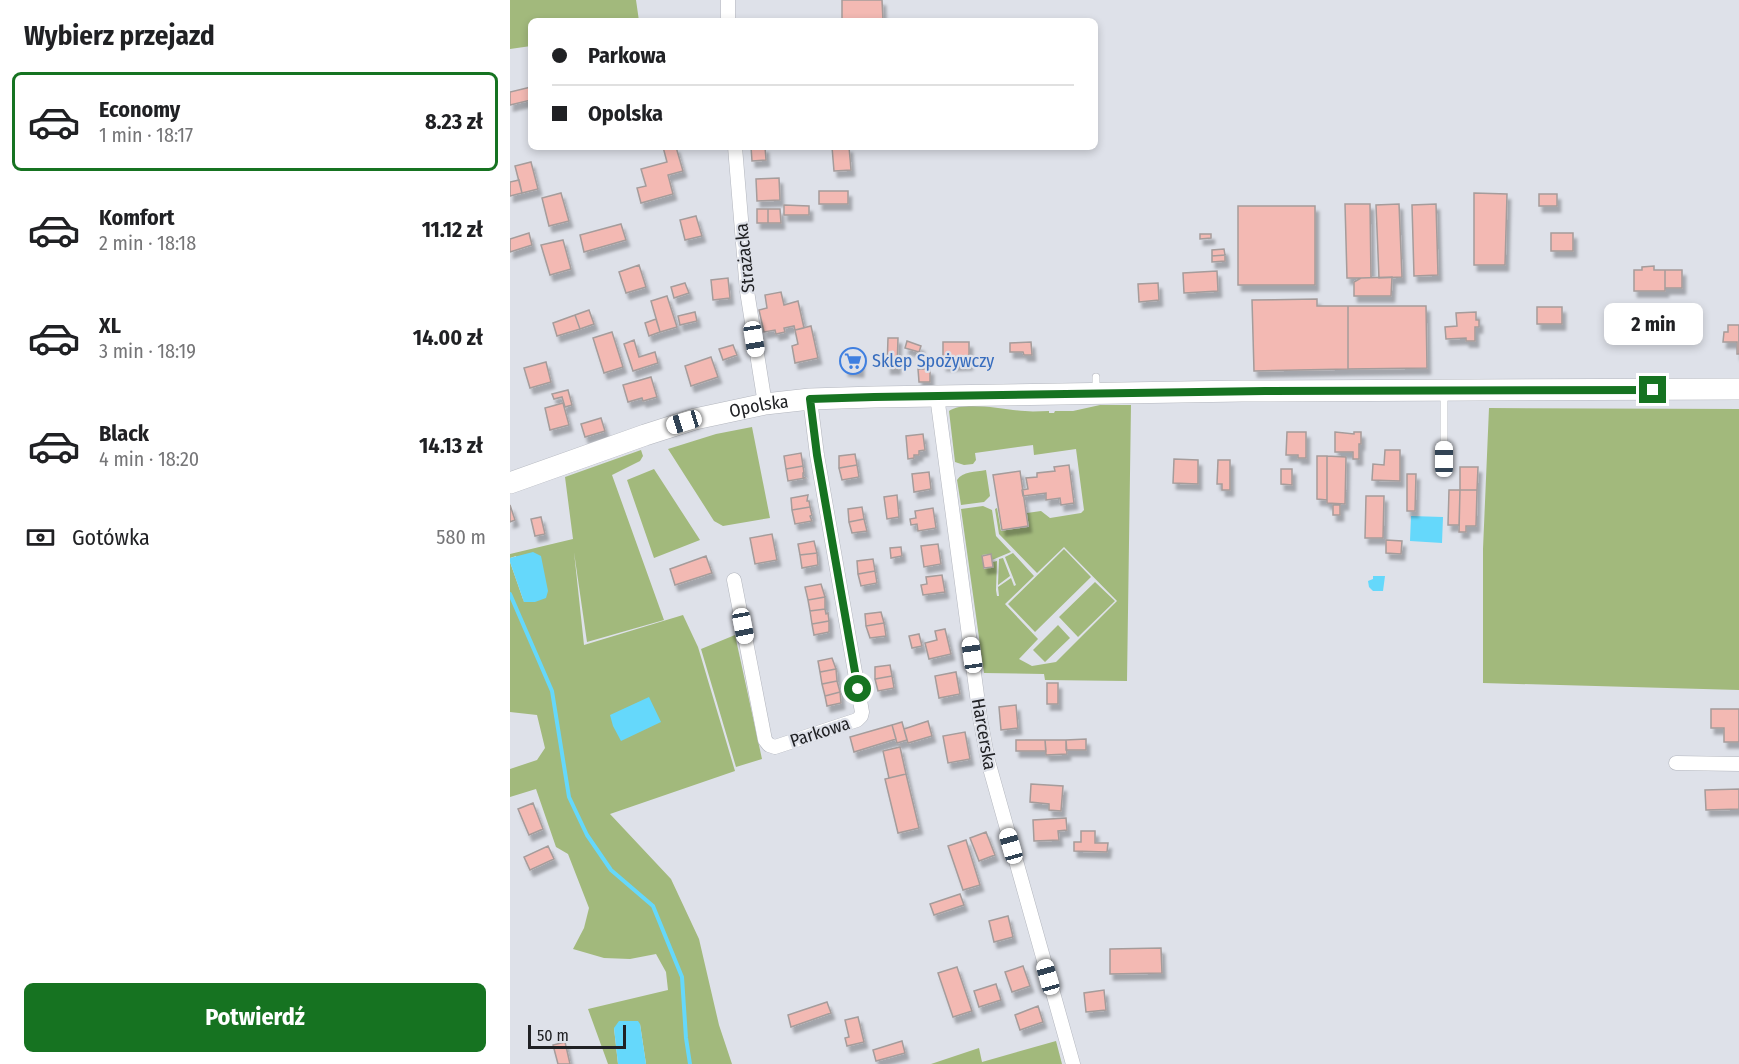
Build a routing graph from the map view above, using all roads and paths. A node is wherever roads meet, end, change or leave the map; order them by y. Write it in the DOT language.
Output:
graph roads {
  1 [pos="728,0"];
  2 [pos="728,18"];
  3 [pos="735,150"];
  4 [pos="1739,389"];
  5 [pos="1444,390"];
  6 [pos="937,396"];
  7 [pos="810,399"];
  8 [pos="765,405"];
  9 [pos="1444,459"];
  10 [pos="510,483"];
  11 [pos="734,580"];
  12 [pos="1676,763"];
  13 [pos="1739,764"];
  14 [pos="1073,1064"];
  1 -- 2 [label="street"];
  3 -- 8 [label="street, Strażacka"];
  4 -- 5 [label="main road, Opolska"];
  5 -- 6 [label="main road, Opolska"];
  5 -- 9 [label="lane"];
  6 -- 7 [label="main road, Opolska"];
  6 -- 14 [label="street, Harcerska"];
  7 -- 8 [label="main road, Opolska"];
  7 -- 11 [label="street, Parkowa"];
  8 -- 10 [label="main road, Opolska"];
  12 -- 13 [label="street"];
}
